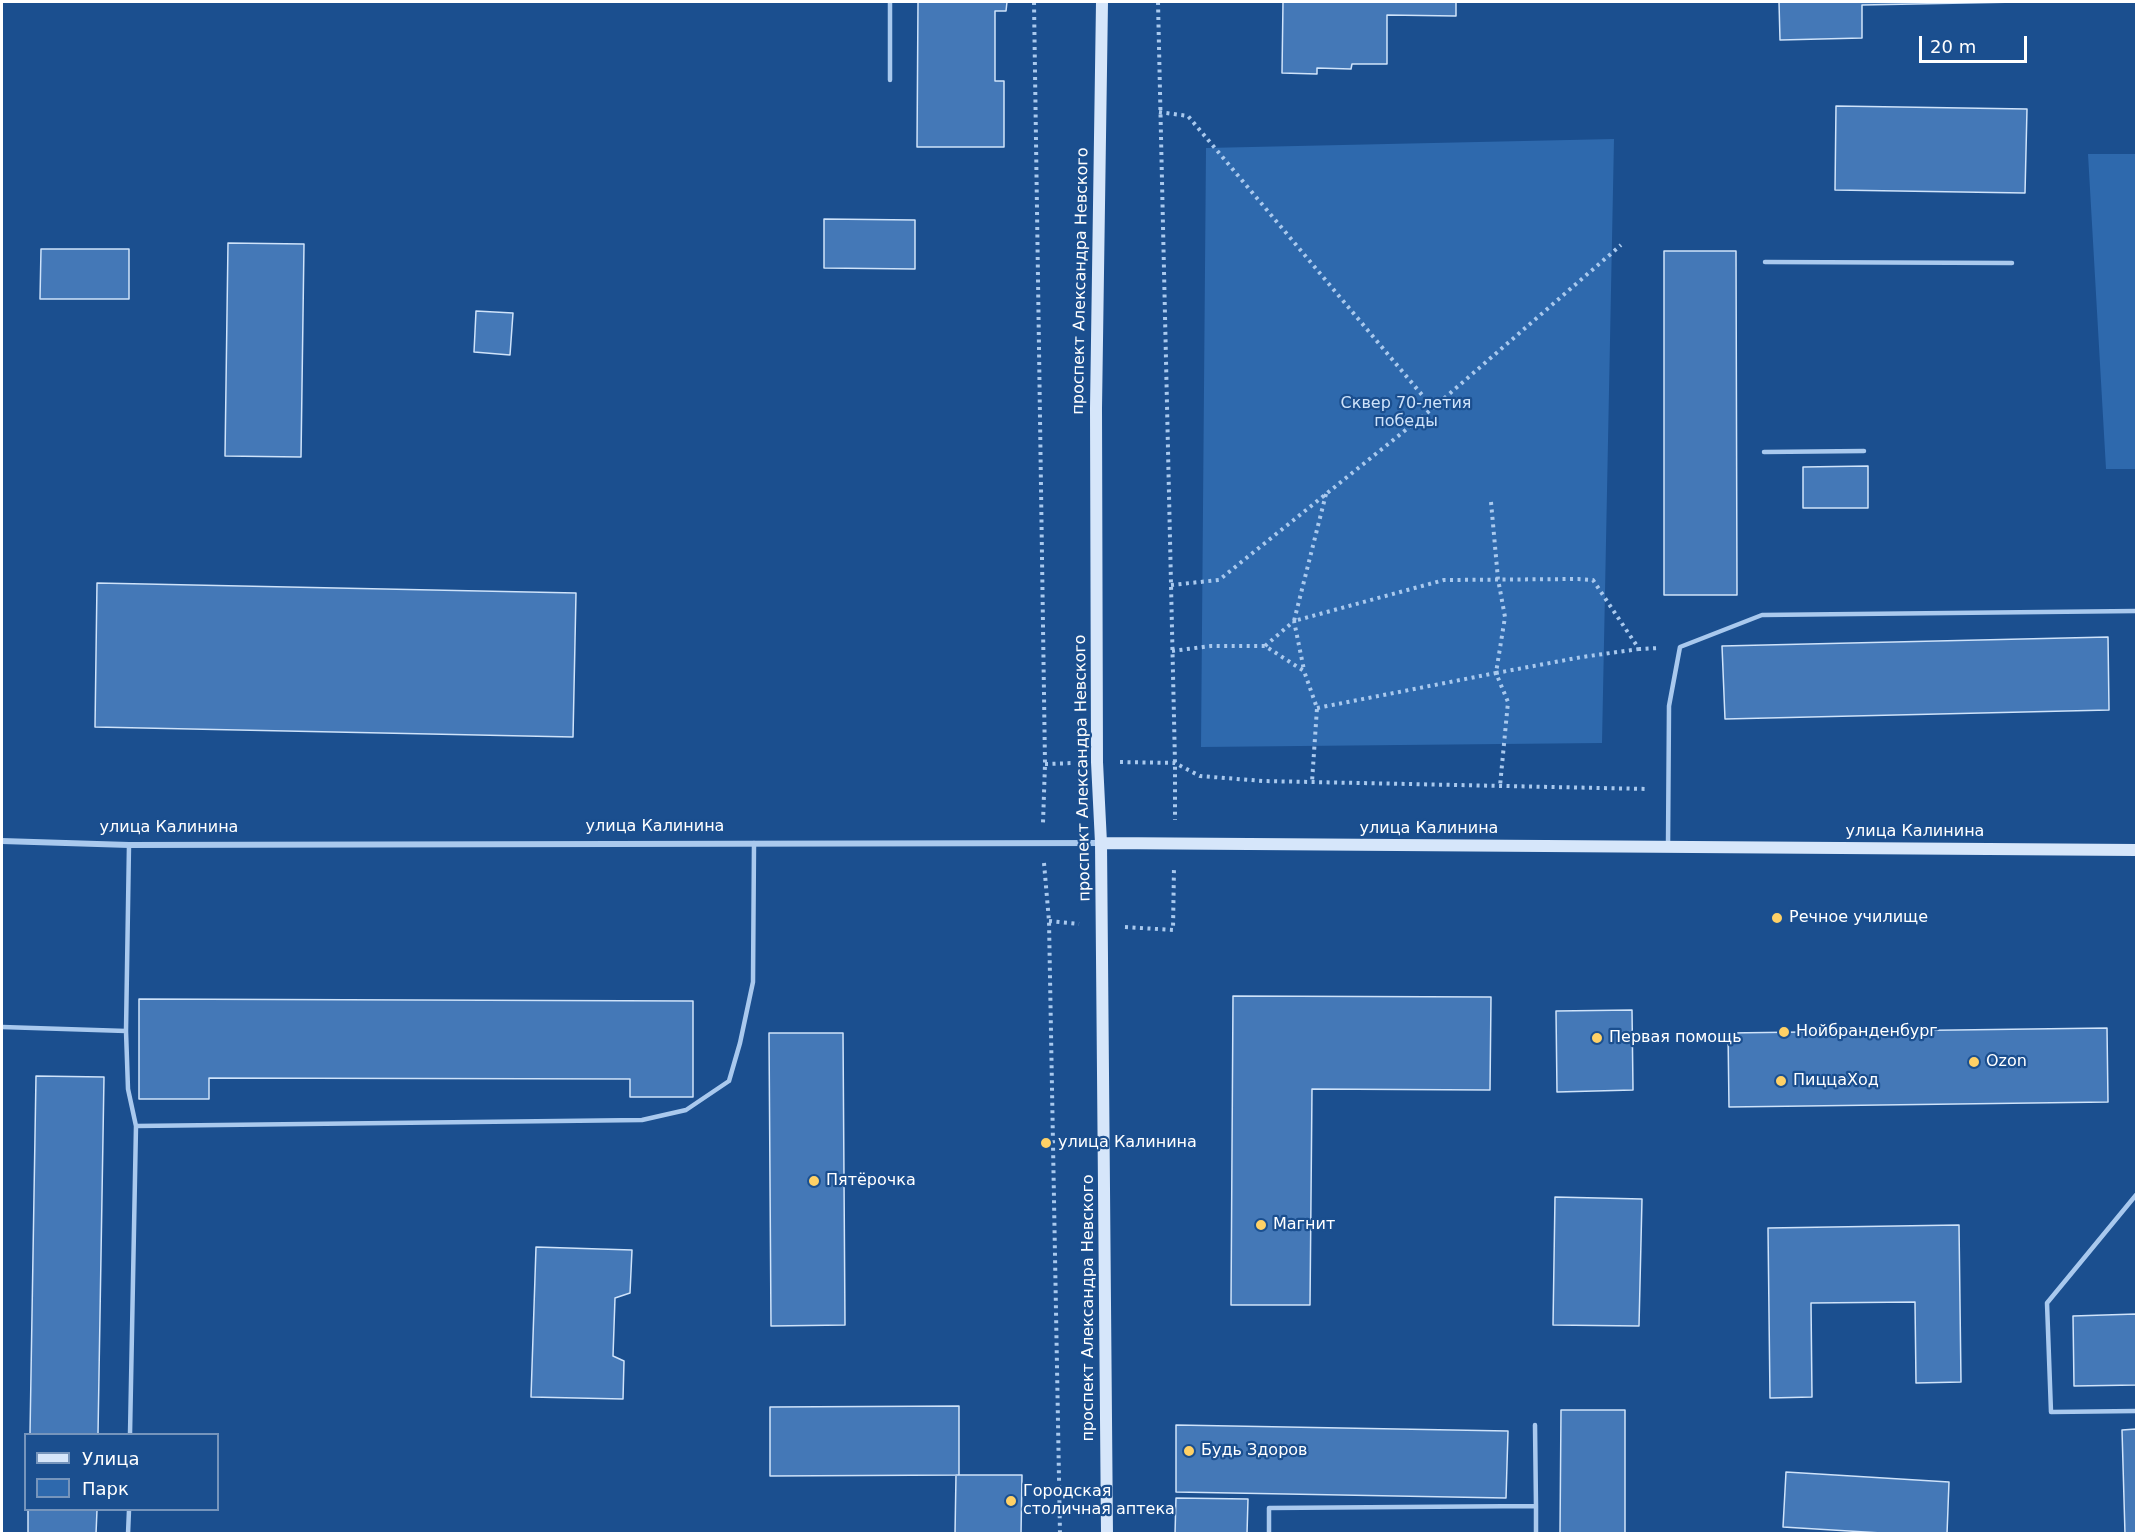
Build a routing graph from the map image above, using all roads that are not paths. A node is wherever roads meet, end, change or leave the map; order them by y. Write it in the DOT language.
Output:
graph roads {
  1 [pos="890,2"];
  2 [pos="1102,2"];
  3 [pos="890,80"];
  4 [pos="1765,262"];
  5 [pos="2012,263"];
  6 [pos="1864,451"];
  7 [pos="1764,452"];
  8 [pos="2136,611"];
  9 [pos="2,842"];
  10 [pos="754,843"];
  11 [pos="1101,843"];
  12 [pos="129,844"];
  13 [pos="1668,847"];
  14 [pos="2136,850"];
  15 [pos="2,1028"];
  16 [pos="126,1031"];
  17 [pos="136,1126"];
  18 [pos="2136,1195"];
  19 [pos="2136,1411"];
  20 [pos="1535,1425"];
  21 [pos="130,1433"];
  22 [pos="1536,1506"];
  23 [pos="129,1511"];
  24 [pos="128,1533"];
  25 [pos="1107,1533"];
  26 [pos="1269,1533"];
  27 [pos="1536,1533"];
  1 -- 3 [label="lane"];
  2 -- 11 [label="main road, проспект Александра Невского"];
  4 -- 5 [label="lane"];
  6 -- 7 [label="lane"];
  8 -- 13 [label="lane"];
  9 -- 12 [label="street, улица Калинина"];
  10 -- 11 [label="street, улица Калинина"];
  10 -- 12 [label="street, улица Калинина"];
  10 -- 17 [label="lane"];
  11 -- 13 [label="main road, улица Калинина"];
  11 -- 25 [label="main road, проспект Александра Невского"];
  12 -- 16 [label="lane"];
  13 -- 14 [label="main road, улица Калинина"];
  15 -- 16 [label="lane"];
  16 -- 17 [label="lane"];
  17 -- 21 [label="lane"];
  18 -- 19 [label="lane"];
  20 -- 22 [label="lane"];
  22 -- 26 [label="lane"];
  22 -- 27 [label="lane"];
  23 -- 24 [label="lane"];
}
